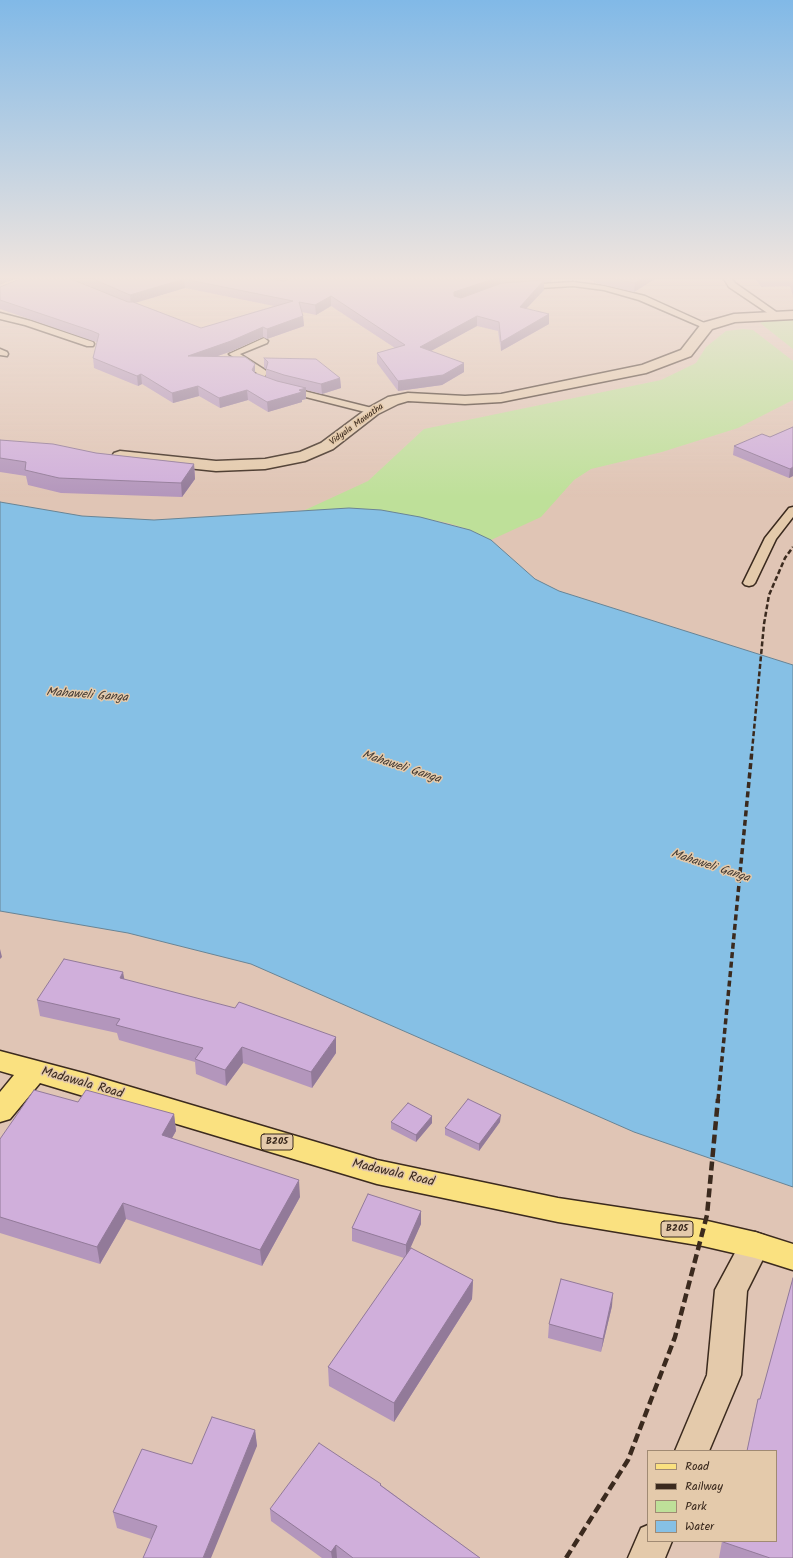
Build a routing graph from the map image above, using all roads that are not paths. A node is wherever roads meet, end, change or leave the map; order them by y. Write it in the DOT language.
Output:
graph roads {
  1 [pos="238,352"];
  2 [pos="687,352"];
  3 [pos="373,411"];
  4 [pos="110,455"];
  5 [pos="793,510"];
  6 [pos="749,583"];
  7 [pos="0,1061"];
  8 [pos="35,1070"];
  9 [pos="0,1111"];
  10 [pos="755,1245"];
  11 [pos="793,1257"];
  12 [pos="692,1450"];
  13 [pos="654,1542"];
  14 [pos="646,1558"];
  1 -- 3 [label="lane"];
  2 -- 3 [label="street, Vidyala Mawatha"];
  3 -- 4 [label="street, Vidyala Mawatha"];
  5 -- 6 [label="lane"];
  7 -- 8 [label="main road, Madawala Road / B205"];
  8 -- 9 [label="main road"];
  8 -- 10 [label="main road, Madawala Road / B205"];
  10 -- 11 [label="main road, Madawala Road / B205"];
  10 -- 12 [label="street"];
  13 -- 14 [label="street"];
}
